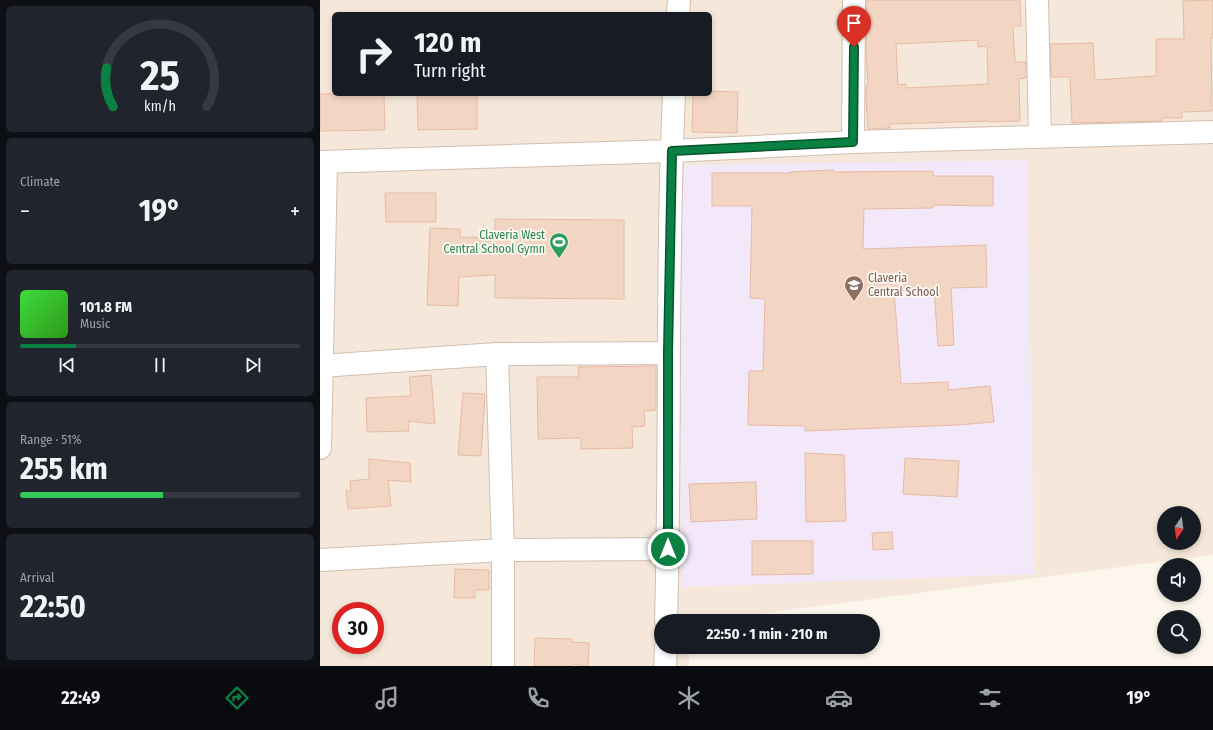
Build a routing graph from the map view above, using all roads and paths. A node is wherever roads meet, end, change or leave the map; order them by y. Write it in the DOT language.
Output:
graph roads {
  1 [pos="679,0"];
  2 [pos="854,0"];
  3 [pos="1037,0"];
  4 [pos="678,12"];
  5 [pos="674,96"];
  6 [pos="1213,132"];
  7 [pos="1040,137"];
  8 [pos="853,142"];
  9 [pos="672,151"];
  10 [pos="323,162"];
  11 [pos="668,353"];
  12 [pos="497,354"];
  13 [pos="321,366"];
  14 [pos="320,448"];
  15 [pos="668,549"];
  16 [pos="503,550"];
  17 [pos="320,560"];
  18 [pos="666,614"];
  19 [pos="666,654"];
  20 [pos="503,666"];
  21 [pos="665,666"];
  1 -- 4 [label="street"];
  2 -- 8 [label="street"];
  3 -- 7 [label="street"];
  5 -- 9 [label="street"];
  6 -- 7 [label="street"];
  7 -- 8 [label="street"];
  8 -- 9 [label="street"];
  9 -- 10 [label="street"];
  9 -- 11 [label="street"];
  10 -- 13 [label="street"];
  11 -- 12 [label="street"];
  11 -- 15 [label="street"];
  12 -- 13 [label="street"];
  12 -- 16 [label="street"];
  13 -- 14 [label="street"];
  15 -- 16 [label="street"];
  15 -- 18 [label="street"];
  16 -- 17 [label="street"];
  16 -- 20 [label="street"];
  19 -- 21 [label="street"];
}
